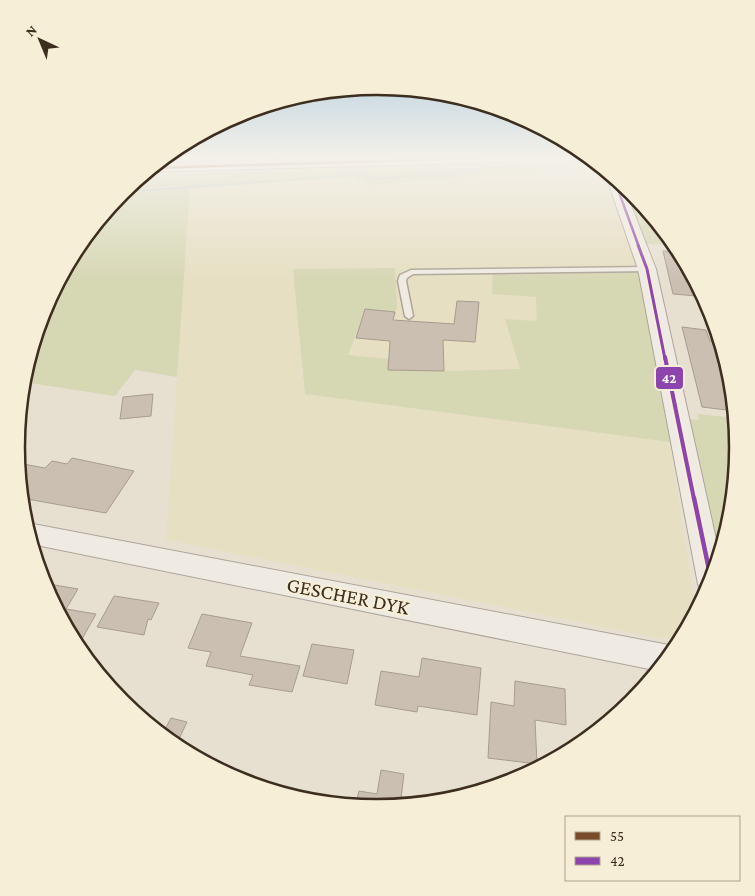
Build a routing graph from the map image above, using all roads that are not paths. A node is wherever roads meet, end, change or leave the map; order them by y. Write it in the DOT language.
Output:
graph roads {
  1 [pos="622,199"];
  2 [pos="647,269"];
  3 [pos="409,316"];
  4 [pos="36,535"];
  5 [pos="709,568"];
  6 [pos="661,657"];
  1 -- 2 [label="street"];
  2 -- 3 [label="lane"];
  2 -- 5 [label="street"];
  4 -- 6 [label="street, GESCHER DYK"];
}
